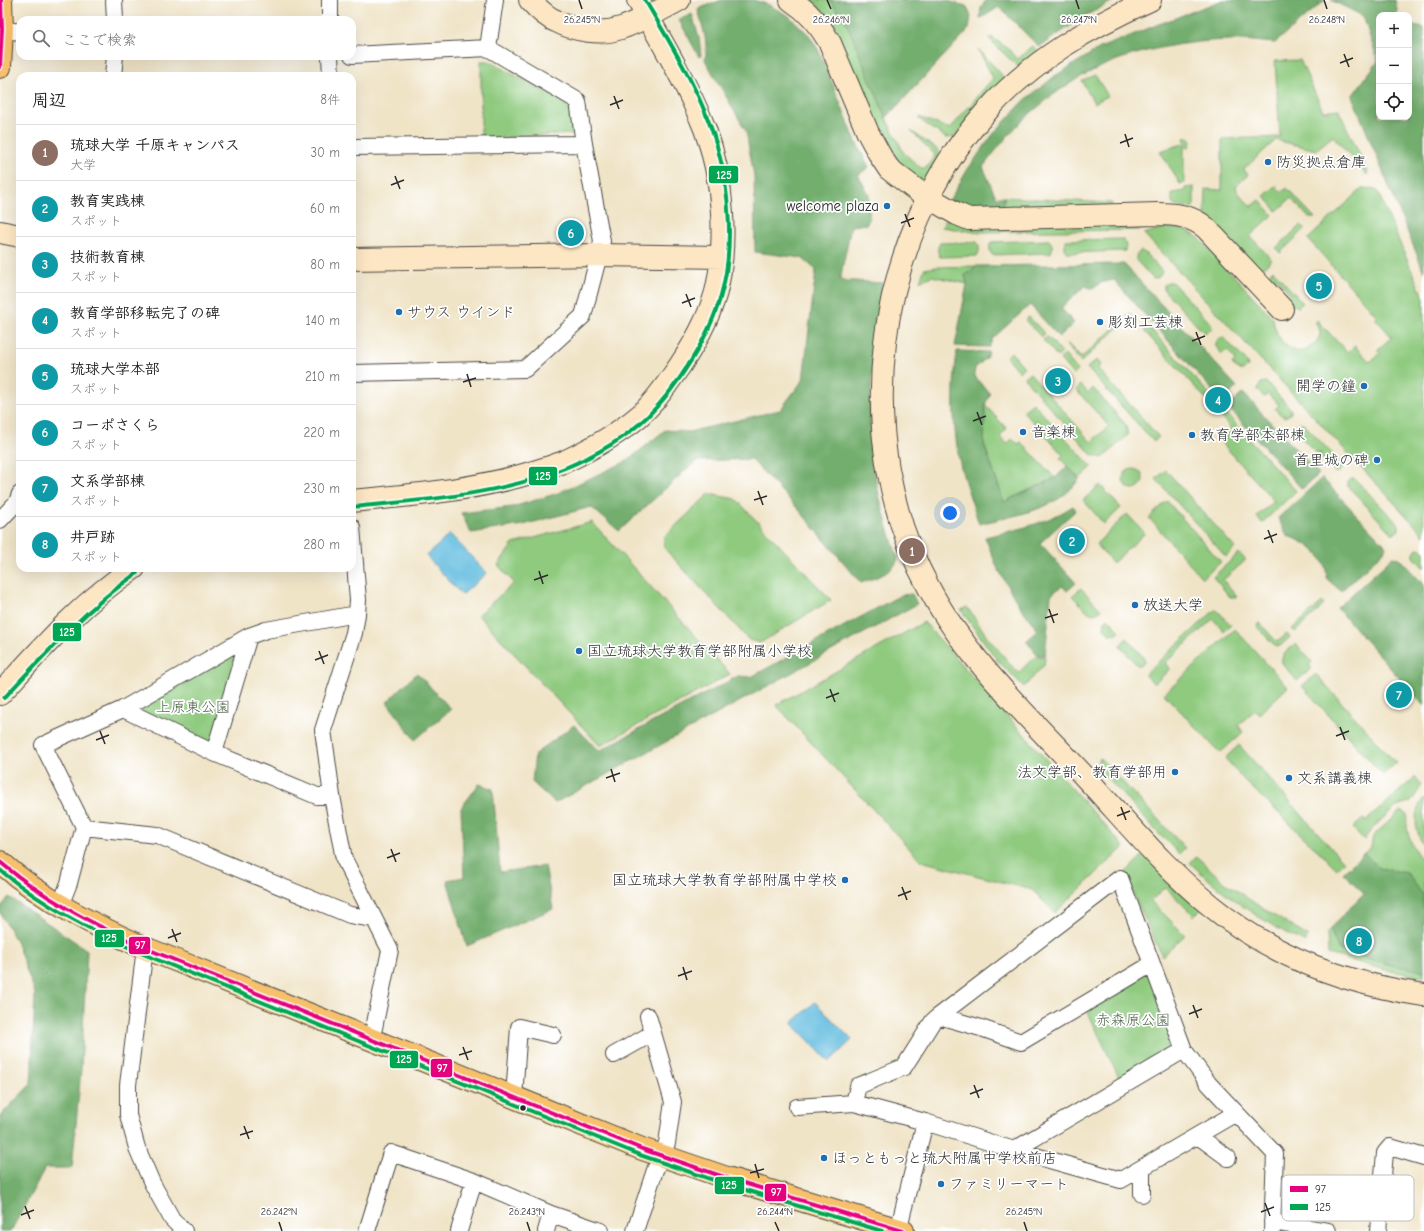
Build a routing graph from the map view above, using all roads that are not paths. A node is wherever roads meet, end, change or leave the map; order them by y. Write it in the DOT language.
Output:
graph roads {
  1 [pos="1,0"];
  2 [pos="114,0"];
  3 [pos="330,0"];
  4 [pos="495,0"];
  5 [pos="530,0"];
  6 [pos="680,0"];
  7 [pos="791,0"];
  8 [pos="1150,0"];
  9 [pos="643,8"];
  10 [pos="115,16"];
  11 [pos="330,16"];
  12 [pos="7,30"];
  13 [pos="488,48"];
  14 [pos="356,55"];
  15 [pos="114,60"];
  16 [pos="330,60"];
  17 [pos="0,67"];
  18 [pos="113,72"];
  19 [pos="331,72"];
  20 [pos="584,144"];
  21 [pos="356,147"];
  22 [pos="929,198"];
  23 [pos="0,232"];
  24 [pos="16,235"];
  25 [pos="599,255"];
  26 [pos="721,257"];
  27 [pos="356,259"];
  28 [pos="1282,309"];
  29 [pos="356,373"];
  30 [pos="356,501"];
  31 [pos="16,503"];
  32 [pos="0,520"];
  33 [pos="129,572"];
  34 [pos="356,572"];
  35 [pos="357,614"];
  36 [pos="249,636"];
  37 [pos="0,694"];
  38 [pos="123,709"];
  39 [pos="214,753"];
  40 [pos="332,796"];
  41 [pos="84,827"];
  42 [pos="0,862"];
  43 [pos="60,906"];
  44 [pos="374,919"];
  45 [pos="145,948"];
  46 [pos="1152,964"];
  47 [pos="1424,995"];
  48 [pos="648,1016"];
  49 [pos="938,1016"];
  50 [pos="653,1033"];
  51 [pos="553,1035"];
  52 [pos="371,1039"];
  53 [pos="1184,1050"];
  54 [pos="614,1055"];
  55 [pos="514,1098"];
  56 [pos="854,1103"];
  57 [pos="797,1107"];
  58 [pos="1236,1113"];
  59 [pos="925,1122"];
  60 [pos="1198,1136"];
  61 [pos="1014,1150"];
  62 [pos="661,1155"];
  63 [pos="1424,1157"];
  64 [pos="1228,1158"];
  65 [pos="1142,1168"];
  66 [pos="1383,1175"];
  67 [pos="474,1181"];
  68 [pos="1142,1194"];
  69 [pos="551,1214"];
  70 [pos="1379,1221"];
  71 [pos="1272,1227"];
  72 [pos="184,1231"];
  73 [pos="367,1231"];
  74 [pos="459,1231"];
  75 [pos="546,1231"];
  76 [pos="601,1231"];
  77 [pos="636,1231"];
  78 [pos="899,1231"];
  79 [pos="1328,1231"];
  80 [pos="1378,1231"];
  1 -- 12 [label="main road"];
  2 -- 10 [label="street"];
  3 -- 11 [label="street"];
  4 -- 13 [label="street"];
  5 -- 9 [label="street"];
  6 -- 9 [label="street"];
  7 -- 22 [label="street"];
  8 -- 22 [label="street"];
  9 -- 26 [label="street"];
  12 -- 17 [label="main road"];
  13 -- 14 [label="street"];
  13 -- 20 [label="street"];
  15 -- 18 [label="street"];
  16 -- 19 [label="street"];
  20 -- 21 [label="street"];
  20 -- 25 [label="street"];
  22 -- 28 [label="street"];
  22 -- 47 [label="street"];
  23 -- 24 [label="street"];
  25 -- 26 [label="street"];
  25 -- 27 [label="street"];
  25 -- 29 [label="street"];
  26 -- 30 [label="street"];
  31 -- 32 [label="street"];
  33 -- 37 [label="street"];
  34 -- 35 [label="street"];
  35 -- 36 [label="street"];
  35 -- 40 [label="street"];
  36 -- 38 [label="street"];
  36 -- 39 [label="street"];
  38 -- 39 [label="street"];
  38 -- 41 [label="street"];
  39 -- 40 [label="street"];
  40 -- 44 [label="street"];
  41 -- 43 [label="street"];
  41 -- 44 [label="street"];
  42 -- 43 [label="main road"];
  43 -- 45 [label="main road"];
  44 -- 52 [label="street"];
  45 -- 52 [label="main road"];
  45 -- 72 [label="street"];
  46 -- 49 [label="street"];
  46 -- 49 [label="street"];
  46 -- 53 [label="street"];
  48 -- 50 [label="street"];
  49 -- 56 [label="street"];
  50 -- 54 [label="street"];
  50 -- 62 [label="street"];
  51 -- 55 [label="street"];
  52 -- 55 [label="main road"];
  53 -- 58 [label="street"];
  53 -- 61 [label="street"];
  55 -- 62 [label="main road"];
  56 -- 57 [label="street"];
  56 -- 59 [label="street"];
  58 -- 60 [label="street"];
  58 -- 71 [label="street"];
  59 -- 61 [label="street"];
  59 -- 78 [label="street"];
  60 -- 64 [label="street"];
  60 -- 65 [label="street"];
  61 -- 65 [label="street"];
  62 -- 77 [label="street"];
  62 -- 78 [label="main road"];
  63 -- 66 [label="street"];
  65 -- 68 [label="street"];
  67 -- 69 [label="street"];
  67 -- 73 [label="street"];
  67 -- 74 [label="street"];
  69 -- 75 [label="street"];
  69 -- 76 [label="street"];
  70 -- 80 [label="street"];
  71 -- 79 [label="street"];
}
